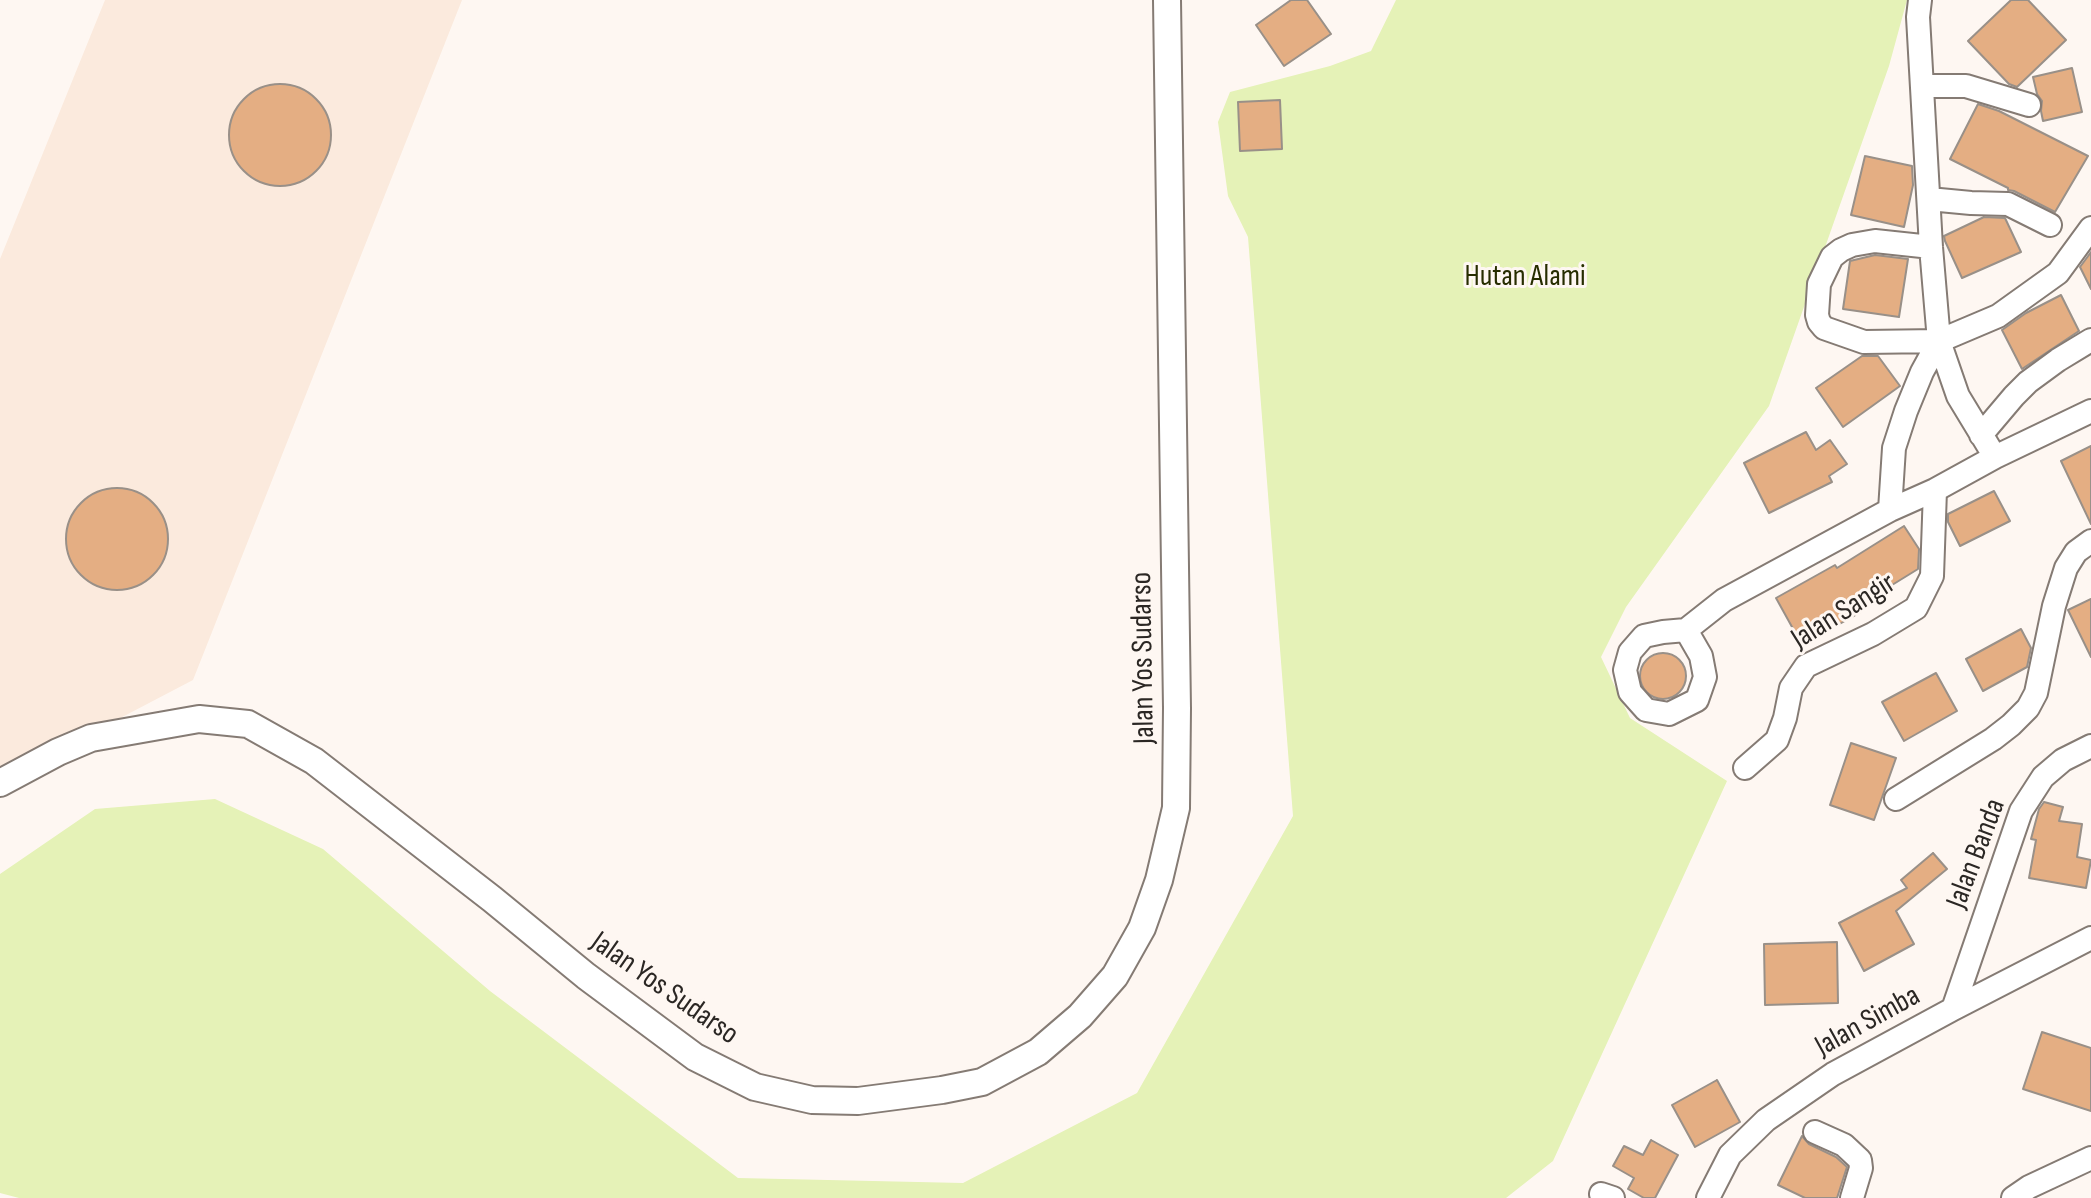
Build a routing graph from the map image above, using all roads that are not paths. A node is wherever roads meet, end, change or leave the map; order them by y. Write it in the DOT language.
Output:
graph roads {
  1 [pos="1167,0"];
  2 [pos="1920,0"];
  3 [pos="1924,86"];
  4 [pos="2029,105"];
  5 [pos="1929,199"];
  6 [pos="2050,225"];
  7 [pos="2091,228"];
  8 [pos="1931,247"];
  9 [pos="2091,340"];
  10 [pos="1939,341"];
  11 [pos="2091,411"];
  12 [pos="1981,435"];
  13 [pos="1995,457"];
  14 [pos="1935,490"];
  15 [pos="1890,510"];
  16 [pos="2091,541"];
  17 [pos="1686,630"];
  18 [pos="2091,746"];
  19 [pos="1745,768"];
  20 [pos="0,783"];
  21 [pos="1896,799"];
  22 [pos="2091,938"];
  23 [pos="1953,1009"];
  24 [pos="1815,1132"];
  25 [pos="2091,1158"];
  26 [pos="1708,1198"];
  27 [pos="1852,1198"];
  28 [pos="2013,1198"];
  1 -- 20 [label="main road, Jalan Yos Sudarso"];
  2 -- 3 [label="street"];
  3 -- 4 [label="street"];
  3 -- 5 [label="street"];
  5 -- 6 [label="street"];
  5 -- 8 [label="street"];
  7 -- 10 [label="street"];
  8 -- 10 [label="street"];
  8 -- 10 [label="street"];
  9 -- 12 [label="street"];
  10 -- 12 [label="street"];
  10 -- 15 [label="street"];
  11 -- 13 [label="street"];
  12 -- 13 [label="street"];
  13 -- 14 [label="street"];
  14 -- 15 [label="street"];
  14 -- 19 [label="street, Jalan Sangir"];
  15 -- 17 [label="street"];
  16 -- 21 [label="street"];
  18 -- 23 [label="street, Jalan Banda"];
  22 -- 23 [label="street, Jalan Simba"];
  23 -- 26 [label="street, Jalan Simba"];
  24 -- 27 [label="street"];
  25 -- 28 [label="street"];
}
